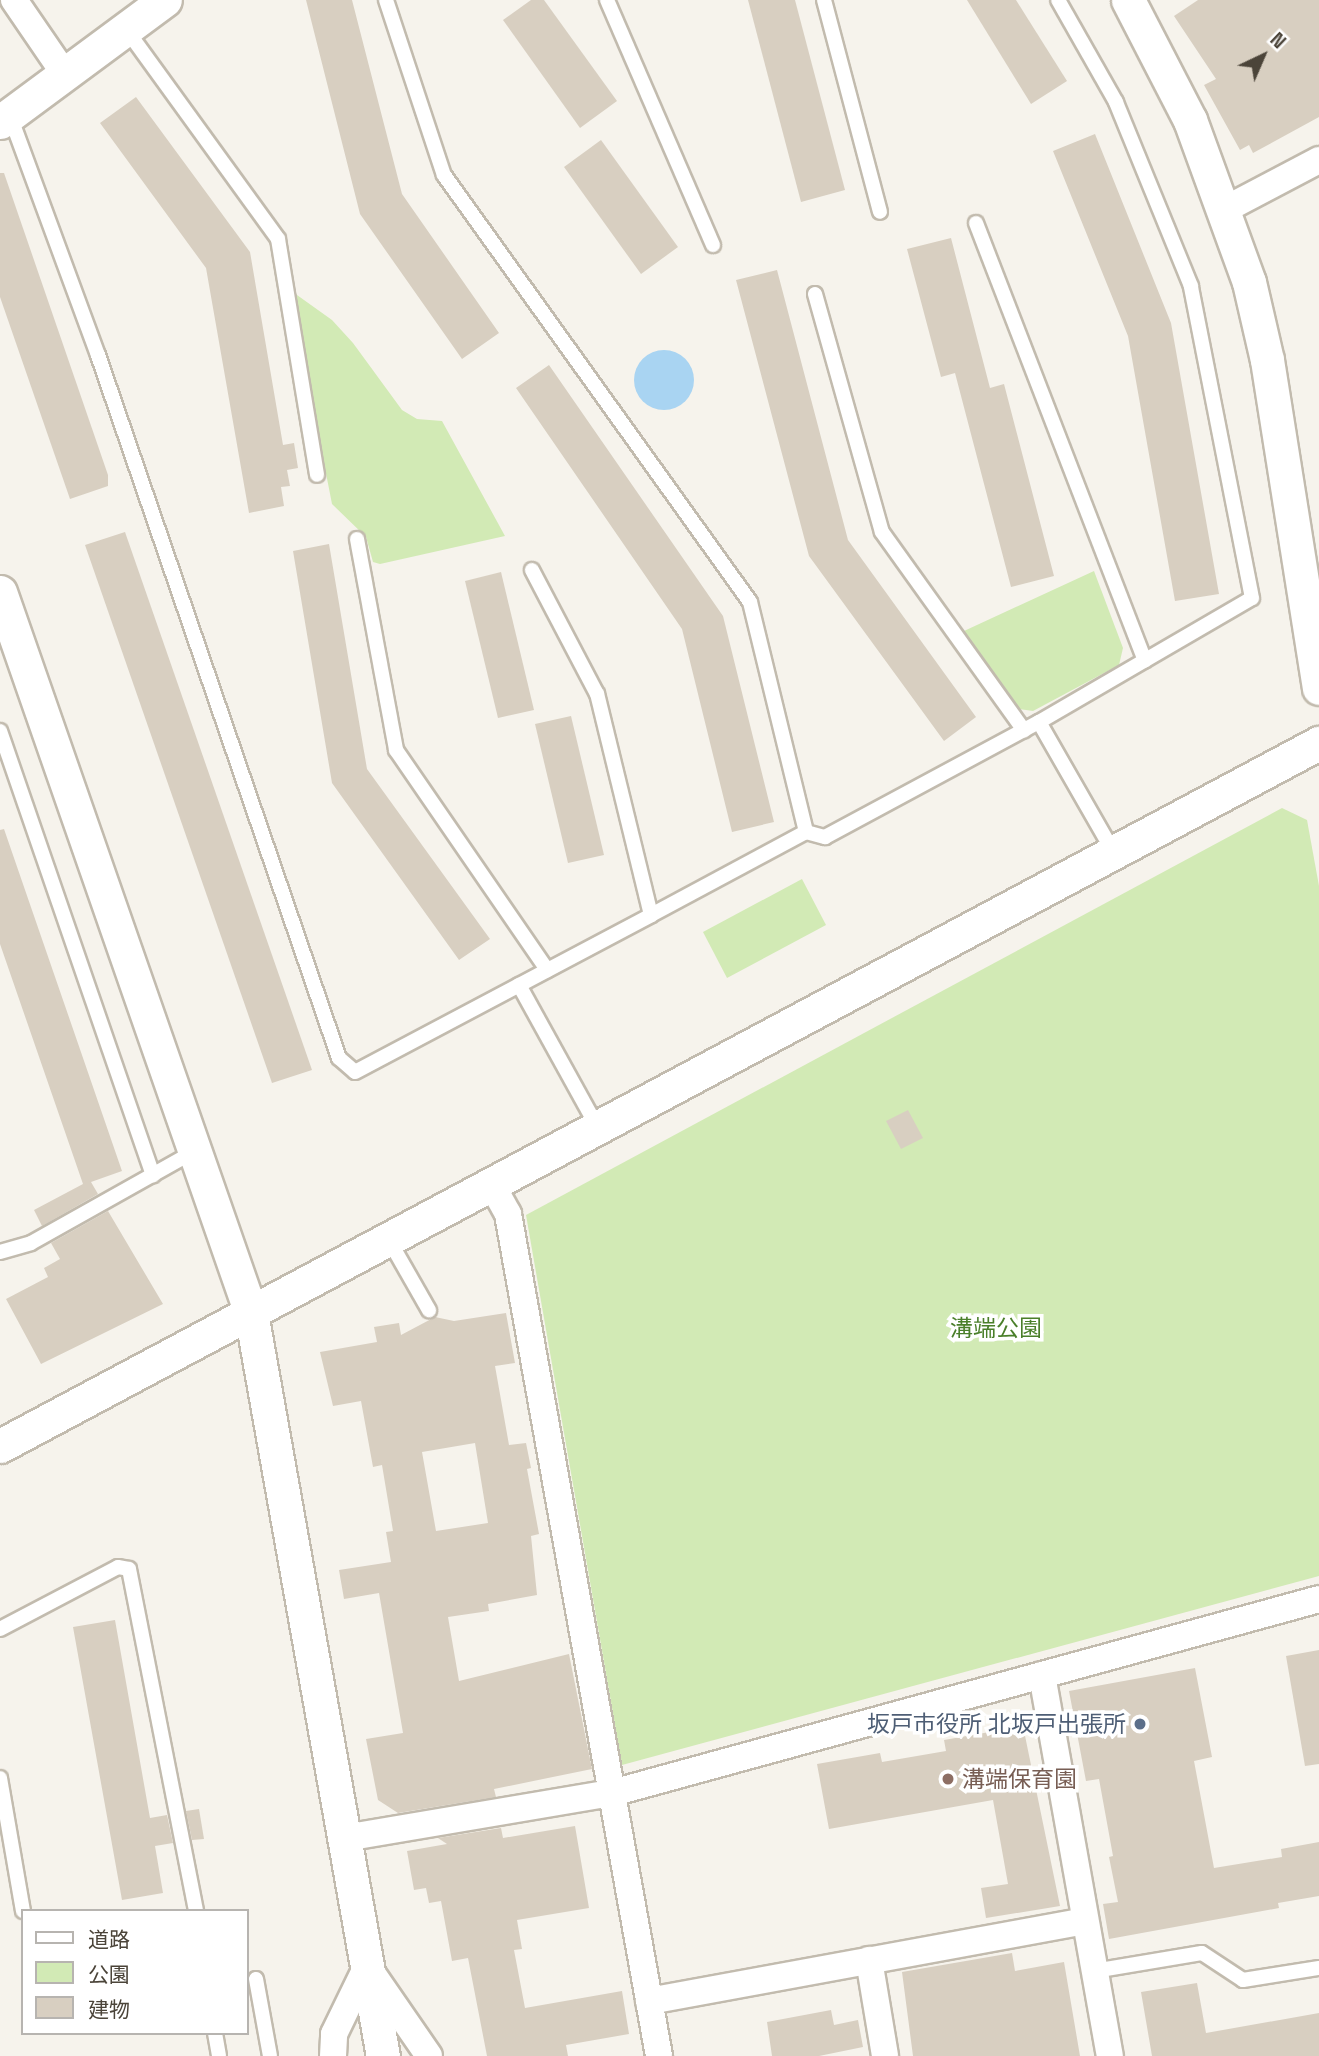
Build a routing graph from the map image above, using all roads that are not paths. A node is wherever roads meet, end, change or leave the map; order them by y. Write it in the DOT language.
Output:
graph roads {
  1 [pos="14,0"];
  2 [pos="166,0"];
  3 [pos="386,0"];
  4 [pos="607,0"];
  5 [pos="824,0"];
  6 [pos="1058,0"];
  7 [pos="1128,0"];
  8 [pos="126,29"];
  9 [pos="64,73"];
  10 [pos="5,118"];
  11 [pos="1319,160"];
  12 [pos="1226,209"];
  13 [pos="880,212"];
  14 [pos="976,223"];
  15 [pos="713,245"];
  16 [pos="815,294"];
  17 [pos="317,475"];
  18 [pos="357,539"];
  19 [pos="532,570"];
  20 [pos="0,592"];
  21 [pos="1145,661"];
  22 [pos="1319,688"];
  23 [pos="1039,722"];
  24 [pos="1024,730"];
  25 [pos="0,731"];
  26 [pos="1319,743"];
  27 [pos="806,832"];
  28 [pos="1114,853"];
  29 [pos="651,915"];
  30 [pos="547,970"];
  31 [pos="519,985"];
  32 [pos="598,1129"];
  33 [pos="195,1151"];
  34 [pos="153,1175"];
  35 [pos="492,1185"];
  36 [pos="389,1240"];
  37 [pos="0,1252"];
  38 [pos="429,1310"];
  39 [pos="251,1313"];
  40 [pos="0,1446"];
  41 [pos="1319,1599"];
  42 [pos="0,1629"];
  43 [pos="1042,1675"];
  44 [pos="0,1778"];
  45 [pos="612,1793"];
  46 [pos="345,1838"];
  47 [pos="23,1909"];
  48 [pos="196,1909"];
  49 [pos="1085,1921"];
  50 [pos="869,1960"];
  51 [pos="367,1966"];
  52 [pos="1319,1968"];
  53 [pos="1094,1971"];
  54 [pos="256,1979"];
  55 [pos="649,2001"];
  56 [pos="215,2035"];
  57 [pos="219,2056"];
  58 [pos="270,2056"];
  59 [pos="333,2056"];
  60 [pos="383,2056"];
  61 [pos="429,2056"];
  62 [pos="659,2056"];
  63 [pos="885,2056"];
  64 [pos="1110,2056"];
  1 -- 9 [label="street"];
  2 -- 8 [label="street"];
  3 -- 27 [label="lane"];
  4 -- 15 [label="lane"];
  5 -- 13 [label="lane"];
  6 -- 21 [label="lane"];
  7 -- 12 [label="street"];
  8 -- 9 [label="street"];
  8 -- 17 [label="lane"];
  9 -- 10 [label="street"];
  10 -- 31 [label="lane"];
  11 -- 12 [label="street"];
  12 -- 22 [label="street"];
  14 -- 21 [label="lane"];
  16 -- 24 [label="lane"];
  18 -- 30 [label="lane"];
  19 -- 29 [label="lane"];
  20 -- 33 [label="street"];
  21 -- 23 [label="lane"];
  23 -- 24 [label="lane"];
  23 -- 28 [label="lane"];
  24 -- 27 [label="lane"];
  25 -- 34 [label="lane"];
  26 -- 28 [label="street"];
  27 -- 29 [label="lane"];
  28 -- 32 [label="street"];
  29 -- 30 [label="lane"];
  30 -- 31 [label="lane"];
  31 -- 32 [label="lane"];
  32 -- 35 [label="street"];
  33 -- 34 [label="lane"];
  33 -- 39 [label="street"];
  34 -- 37 [label="lane"];
  35 -- 36 [label="street"];
  35 -- 45 [label="street"];
  36 -- 38 [label="lane"];
  36 -- 39 [label="street"];
  39 -- 40 [label="street"];
  39 -- 46 [label="street"];
  41 -- 43 [label="street"];
  42 -- 48 [label="lane"];
  43 -- 45 [label="street"];
  43 -- 49 [label="street"];
  44 -- 47 [label="lane"];
  45 -- 46 [label="street"];
  45 -- 55 [label="street"];
  46 -- 51 [label="street"];
  49 -- 50 [label="street"];
  49 -- 53 [label="street"];
  50 -- 55 [label="street"];
  50 -- 63 [label="street"];
  51 -- 59 [label="street"];
  51 -- 60 [label="street"];
  51 -- 61 [label="street"];
  52 -- 53 [label="lane"];
  53 -- 64 [label="street"];
  54 -- 58 [label="lane"];
  55 -- 62 [label="street"];
  56 -- 57 [label="lane"];
}
